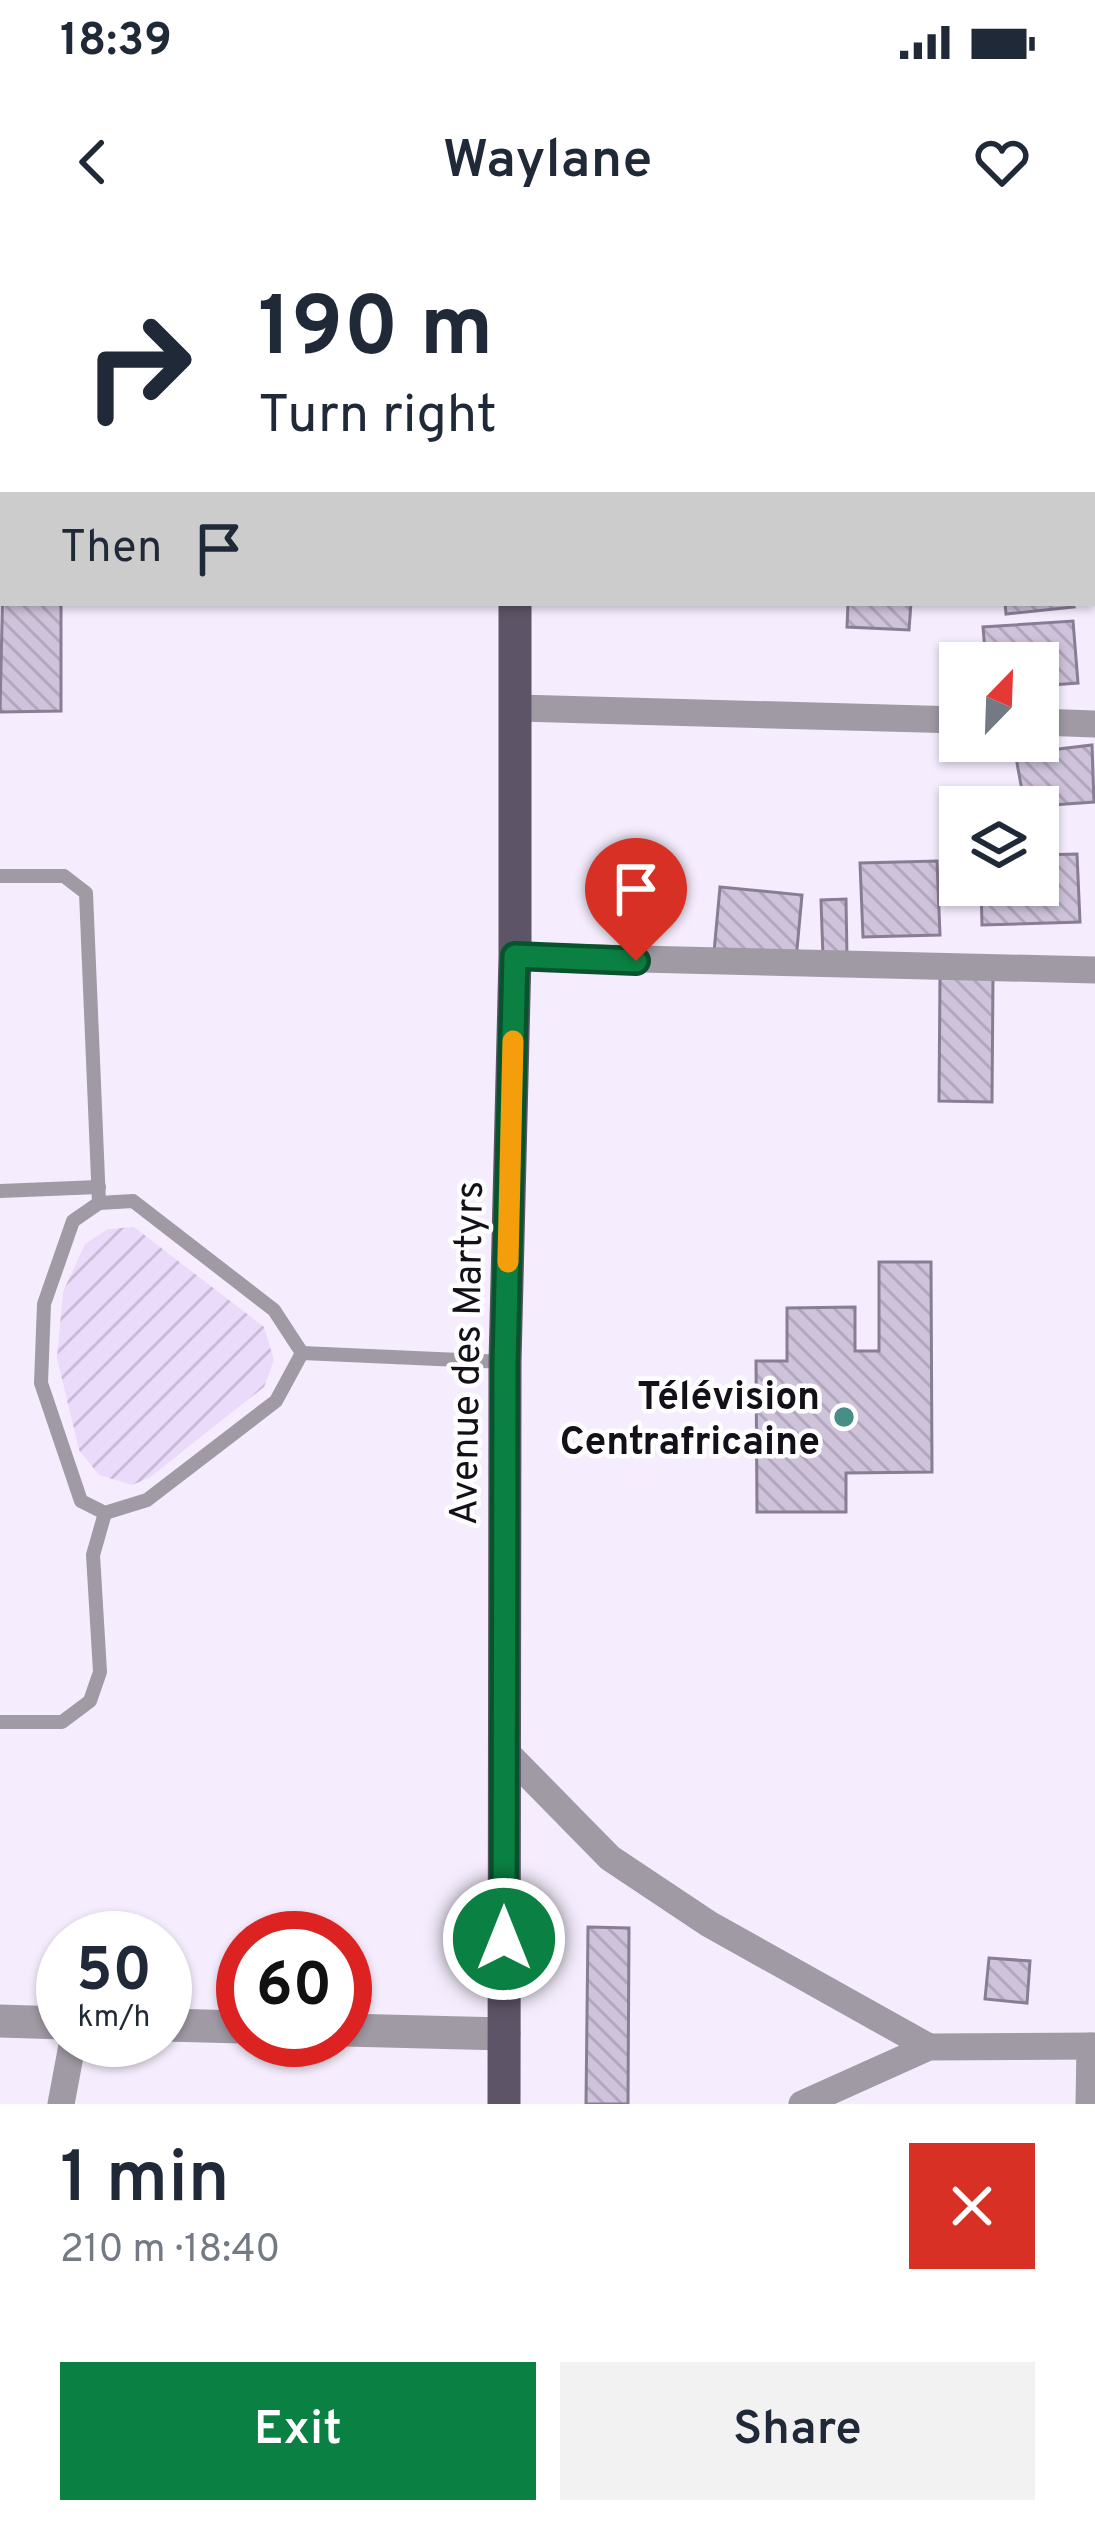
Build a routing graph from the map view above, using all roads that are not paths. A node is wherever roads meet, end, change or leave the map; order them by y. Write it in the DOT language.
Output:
graph roads {
  1 [pos="515,606"];
  2 [pos="518,708"];
  3 [pos="939,719"];
  4 [pos="1059,723"];
  5 [pos="1095,724"];
  6 [pos="0,876"];
  7 [pos="515,956"];
  8 [pos="1095,970"];
  9 [pos="0,1191"];
  10 [pos="99,1195"];
  11 [pos="302,1354"];
  12 [pos="505,1363"];
  13 [pos="105,1514"];
  14 [pos="0,1722"];
  15 [pos="505,1750"];
  16 [pos="0,2021"];
  17 [pos="36,2022"];
  18 [pos="372,2031"];
  19 [pos="504,2034"];
  20 [pos="1092,2046"];
  21 [pos="929,2048"];
  22 [pos="69,2067"];
  23 [pos="61,2104"];
  24 [pos="504,2104"];
  25 [pos="802,2104"];
  26 [pos="1089,2104"];
  1 -- 2 [label="main road, Avenue des Martyrs"];
  2 -- 3 [label="street"];
  2 -- 7 [label="main road, Avenue des Martyrs"];
  4 -- 5 [label="street"];
  6 -- 10 [label="lane"];
  7 -- 8 [label="street"];
  7 -- 12 [label="main road, Avenue des Martyrs"];
  9 -- 10 [label="lane"];
  10 -- 11 [label="lane"];
  10 -- 13 [label="lane"];
  11 -- 12 [label="lane"];
  11 -- 13 [label="lane"];
  12 -- 15 [label="main road, Avenue des Martyrs"];
  13 -- 14 [label="lane"];
  15 -- 19 [label="main road, Avenue des Martyrs"];
  15 -- 21 [label="street"];
  16 -- 17 [label="street"];
  18 -- 19 [label="street"];
  19 -- 24 [label="main road, Avenue des Martyrs"];
  20 -- 21 [label="street"];
  20 -- 26 [label="street"];
  21 -- 25 [label="street"];
  22 -- 23 [label="street"];
}
